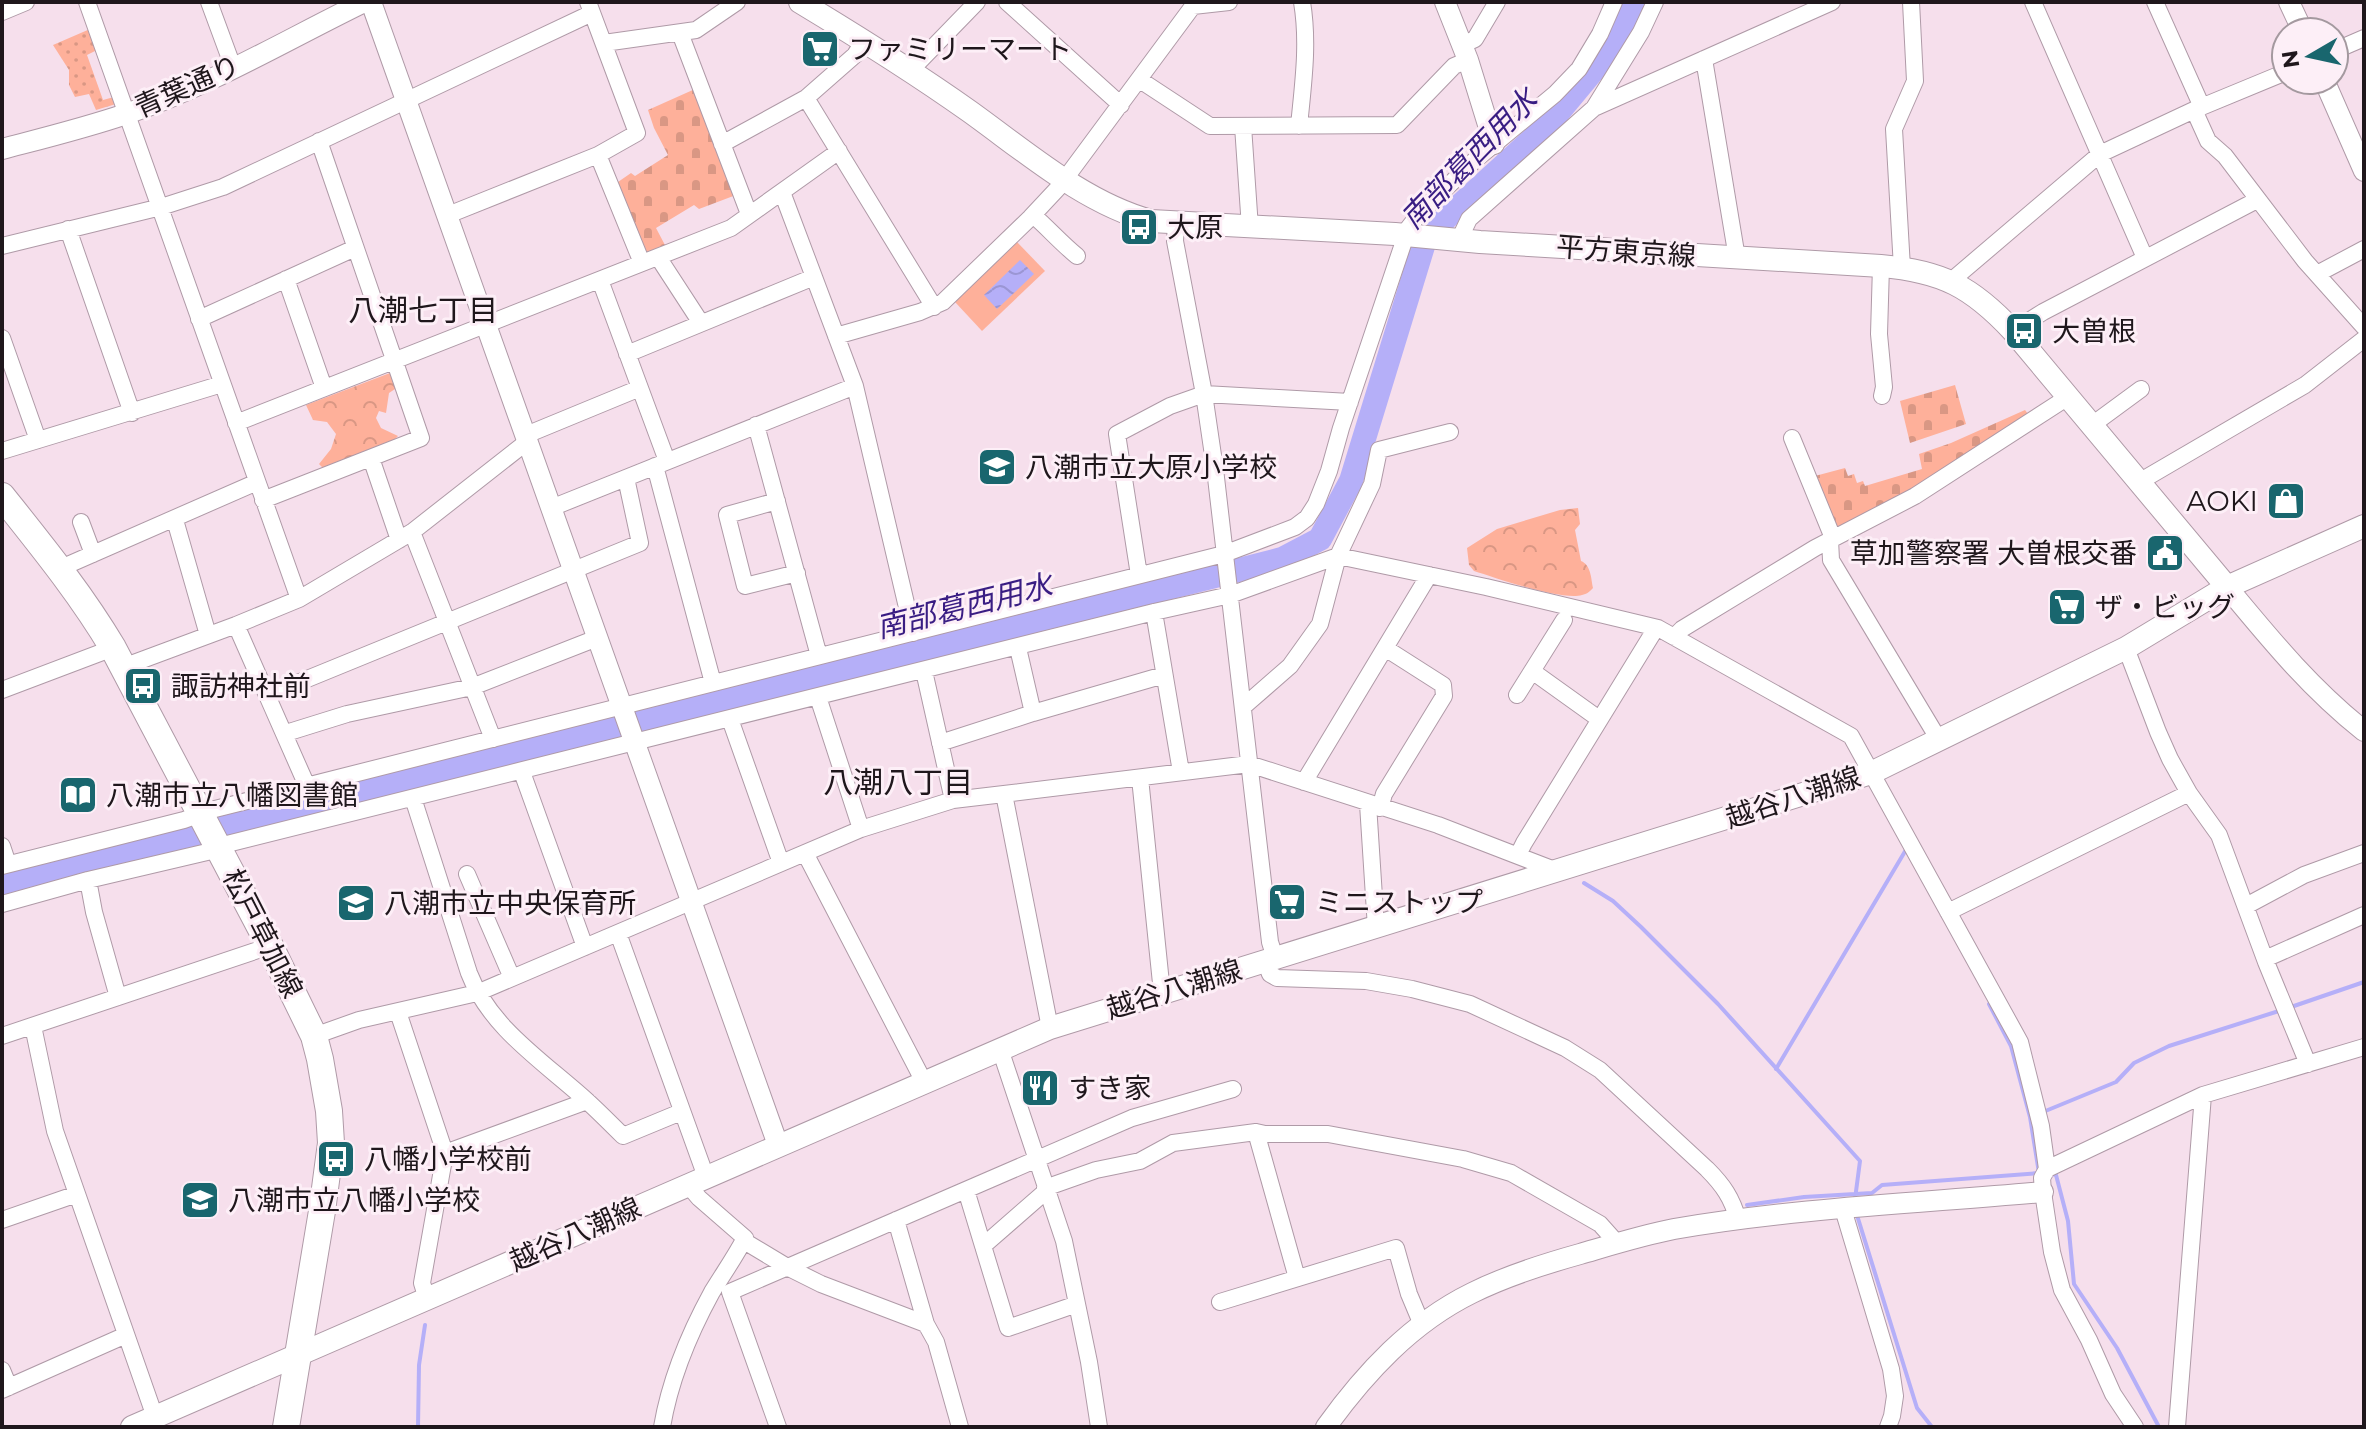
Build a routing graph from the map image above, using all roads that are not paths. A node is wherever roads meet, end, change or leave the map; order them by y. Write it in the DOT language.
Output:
graph roads {
  1 [pos="26,2"];
  2 [pos="87,2"];
  3 [pos="209,2"];
  4 [pos="364,2"];
  5 [pos="371,2"];
  6 [pos="737,2"];
  7 [pos="800,2"];
  8 [pos="977,2"];
  9 [pos="1007,2"];
  10 [pos="1229,2"];
  11 [pos="1302,2"];
  12 [pos="1445,2"];
  13 [pos="1497,2"];
  14 [pos="1655,2"];
  15 [pos="1832,2"];
  16 [pos="1911,2"];
  17 [pos="2033,2"];
  18 [pos="2155,2"];
  19 [pos="1191,4"];
  20 [pos="1607,5"];
  21 [pos="590,8"];
  22 [pos="334,9"];
  23 [pos="2,12"];
  24 [pos="680,33"];
  25 [pos="864,40"];
  26 [pos="604,43"];
  27 [pos="1465,52"];
  28 [pos="1704,59"];
  29 [pos="233,67"];
  30 [pos="911,70"];
  31 [pos="2270,79"];
  32 [pos="1140,80"];
  33 [pos="2331,96"];
  34 [pos="806,98"];
  35 [pos="406,101"];
  36 [pos="1121,105"];
  37 [pos="1594,108"];
  38 [pos="2198,109"];
  39 [pos="126,114"];
  40 [pos="1243,126"];
  41 [pos="1299,126"];
  42 [pos="319,141"];
  43 [pos="722,144"];
  44 [pos="1494,144"];
  45 [pos="2,149"];
  46 [pos="839,151"];
  47 [pos="2100,154"];
  48 [pos="598,155"];
  49 [pos="2364,171"];
  50 [pos="1065,179"];
  51 [pos="782,192"];
  52 [pos="2257,200"];
  53 [pos="161,207"];
  54 [pos="749,214"];
  55 [pos="448,215"];
  56 [pos="1033,215"];
  57 [pos="1176,224"];
  58 [pos="1250,228"];
  59 [pos="68,229"];
  60 [pos="1407,235"];
  61 [pos="1452,239"];
  62 [pos="2,246"];
  63 [pos="355,248"];
  64 [pos="2364,249"];
  65 [pos="1077,256"];
  66 [pos="1737,258"];
  67 [pos="2145,258"];
  68 [pos="650,260"];
  69 [pos="1892,267"];
  70 [pos="2317,274"];
  71 [pos="814,277"];
  72 [pos="286,279"];
  73 [pos="600,280"];
  74 [pos="1951,281"];
  75 [pos="934,307"];
  76 [pos="199,319"];
  77 [pos="701,323"];
  78 [pos="486,325"];
  79 [pos="2364,327"];
  80 [pos="2013,331"];
  81 [pos="836,336"];
  82 [pos="2,338"];
  83 [pos="2364,339"];
  84 [pos="627,354"];
  85 [pos="393,361"];
  86 [pos="222,384"];
  87 [pos="855,386"];
  88 [pos="324,388"];
  89 [pos="640,388"];
  90 [pos="2141,389"];
  91 [pos="1204,394"];
  92 [pos="1882,396"];
  93 [pos="2068,397"];
  94 [pos="1350,402"];
  95 [pos="132,413"];
  96 [pos="236,423"];
  97 [pos="756,425"];
  98 [pos="2092,425"];
  99 [pos="1450,432"];
  100 [pos="527,438"];
  101 [pos="38,440"];
  102 [pos="1790,441"];
  103 [pos="2,451"];
  104 [pos="371,458"];
  105 [pos="661,464"];
  106 [pos="626,478"];
  107 [pos="257,482"];
  108 [pos="2139,482"];
  109 [pos="2,496"];
  110 [pos="263,500"];
  111 [pos="777,501"];
  112 [pos="551,508"];
  113 [pos="175,520"];
  114 [pos="81,522"];
  115 [pos="2364,526"];
  116 [pos="406,536"];
  117 [pos="1832,539"];
  118 [pos="93,554"];
  119 [pos="1338,556"];
  120 [pos="1224,557"];
  121 [pos="573,569"];
  122 [pos="61,570"];
  123 [pos="797,573"];
  124 [pos="1139,575"];
  125 [pos="1429,575"];
  126 [pos="2227,587"];
  127 [pos="1229,592"];
  128 [pos="299,599"];
  129 [pos="1154,612"];
  130 [pos="1564,620"];
  131 [pos="446,622"];
  132 [pos="236,625"];
  133 [pos="1656,628"];
  134 [pos="913,633"];
  135 [pos="208,635"];
  136 [pos="1674,637"];
  137 [pos="597,638"];
  138 [pos="1018,648"];
  139 [pos="1385,648"];
  140 [pos="2126,648"];
  141 [pos="819,656"];
  142 [pos="118,658"];
  143 [pos="924,671"];
  144 [pos="1532,671"];
  145 [pos="1164,675"];
  146 [pos="713,683"];
  147 [pos="472,687"];
  148 [pos="2,690"];
  149 [pos="268,695"];
  150 [pos="1517,695"];
  151 [pos="818,697"];
  152 [pos="622,707"];
  153 [pos="1243,707"];
  154 [pos="1033,713"];
  155 [pos="730,719"];
  156 [pos="1599,719"];
  157 [pos="2361,723"];
  158 [pos="286,733"];
  159 [pos="493,739"];
  160 [pos="1939,740"];
  161 [pos="635,743"];
  162 [pos="940,743"];
  163 [pos="1249,764"];
  164 [pos="522,772"];
  165 [pos="1181,772"];
  166 [pos="1871,773"];
  167 [pos="1140,778"];
  168 [pos="1304,782"];
  169 [pos="307,786"];
  170 [pos="2189,793"];
  171 [pos="1004,794"];
  172 [pos="413,798"];
  173 [pos="953,800"];
  174 [pos="1374,806"];
  175 [pos="202,816"];
  176 [pos="861,829"];
  177 [pos="2,846"];
  178 [pos="218,846"];
  179 [pos="805,853"];
  180 [pos="2364,853"];
  181 [pos="1518,855"];
  182 [pos="781,863"];
  183 [pos="5,865"];
  184 [pos="1557,871"];
  185 [pos="467,874"];
  186 [pos="88,880"];
  187 [pos="691,902"];
  188 [pos="2,904"];
  189 [pos="2246,906"];
  190 [pos="1948,912"];
  191 [pos="2364,915"];
  192 [pos="1376,928"];
  193 [pos="618,933"];
  194 [pos="270,946"];
  195 [pos="585,947"];
  196 [pos="2265,959"];
  197 [pos="1270,960"];
  198 [pos="512,978"];
  199 [pos="477,993"];
  200 [pos="1162,993"];
  201 [pos="118,997"];
  202 [pos="398,1012"];
  203 [pos="33,1026"];
  204 [pos="1050,1028"];
  205 [pos="2,1036"];
  206 [pos="314,1036"];
  207 [pos="2364,1047"];
  208 [pos="1000,1049"];
  209 [pos="2308,1064"];
  210 [pos="924,1082"];
  211 [pos="1233,1089"];
  212 [pos="2203,1095"];
  213 [pos="587,1101"];
  214 [pos="681,1112"];
  215 [pos="1256,1132"];
  216 [pos="778,1145"];
  217 [pos="445,1153"];
  218 [pos="1036,1159"];
  219 [pos="2047,1169"];
  220 [pos="697,1181"];
  221 [pos="966,1190"];
  222 [pos="1046,1190"];
  223 [pos="2043,1192"];
  224 [pos="77,1194"];
  225 [pos="1843,1209"];
  226 [pos="2,1220"];
  227 [pos="896,1220"];
  228 [pos="1738,1220"];
  229 [pos="744,1241"];
  230 [pos="1617,1243"];
  231 [pos="983,1246"];
  232 [pos="789,1268"];
  233 [pos="1297,1278"];
  234 [pos="427,1299"];
  235 [pos="1220,1302"];
  236 [pos="1077,1304"];
  237 [pos="926,1324"];
  238 [pos="1422,1325"];
  239 [pos="126,1335"];
  240 [pos="296,1356"];
  241 [pos="2,1370"];
  242 [pos="6,1388"];
  243 [pos="155,1417"];
  244 [pos="132,1427"];
  245 [pos="286,1427"];
  246 [pos="662,1427"];
  247 [pos="778,1427"];
  248 [pos="960,1427"];
  249 [pos="1099,1427"];
  250 [pos="1326,1427"];
  251 [pos="1888,1427"];
  252 [pos="2135,1427"];
  253 [pos="2177,1427"];
  1 -- 23 [label="street"];
  2 -- 39 [label="street"];
  3 -- 29 [label="street"];
  4 -- 22 [label="street, 青葉通り"];
  5 -- 35 [label="street"];
  6 -- 24 [label="street"];
  7 -- 25 [label="main road, 平方東京線"];
  8 -- 30 [label="street"];
  9 -- 36 [label="street"];
  10 -- 19 [label="street"];
  11 -- 41 [label="street"];
  12 -- 27 [label="street"];
  13 -- 27 [label="street"];
  14 -- 37 [label="street"];
  15 -- 28 [label="street"];
  16 -- 69 [label="street"];
  17 -- 47 [label="street"];
  18 -- 38 [label="street"];
  19 -- 32 [label="street"];
  20 -- 44 [label="street"];
  21 -- 26 [label="street"];
  21 -- 35 [label="street"];
  22 -- 29 [label="street, 青葉通り"];
  24 -- 26 [label="street"];
  24 -- 43 [label="street"];
  25 -- 30 [label="main road, 平方東京線"];
  25 -- 34 [label="street"];
  26 -- 48 [label="street"];
  27 -- 41 [label="street"];
  27 -- 44 [label="street"];
  28 -- 37 [label="street"];
  28 -- 66 [label="street"];
  29 -- 39 [label="street, 青葉通り"];
  30 -- 50 [label="main road, 平方東京線"];
  31 -- 38 [label="street"];
  32 -- 36 [label="street"];
  32 -- 40 [label="street"];
  33 -- 49 [label="street"];
  34 -- 43 [label="street"];
  34 -- 46 [label="street"];
  35 -- 42 [label="street"];
  35 -- 55 [label="street"];
  36 -- 50 [label="street"];
  37 -- 61 [label="street"];
  38 -- 47 [label="street"];
  38 -- 52 [label="street"];
  39 -- 45 [label="street, 青葉通り"];
  39 -- 53 [label="street"];
  40 -- 41 [label="street"];
  40 -- 58 [label="street"];
  42 -- 53 [label="street"];
  42 -- 63 [label="street"];
  43 -- 54 [label="street"];
  44 -- 60 [label="street"];
  46 -- 51 [label="street"];
  46 -- 75 [label="street"];
  47 -- 67 [label="street"];
  47 -- 74 [label="street"];
  48 -- 55 [label="street"];
  48 -- 68 [label="street"];
  50 -- 56 [label="street"];
  50 -- 57 [label="main road, 平方東京線"];
  51 -- 54 [label="street"];
  51 -- 71 [label="street"];
  52 -- 67 [label="street"];
  52 -- 70 [label="street"];
  53 -- 59 [label="street"];
  53 -- 76 [label="street"];
  54 -- 68 [label="street"];
  55 -- 78 [label="street"];
  56 -- 65 [label="street"];
  56 -- 75 [label="street"];
  57 -- 58 [label="main road, 平方東京線"];
  57 -- 91 [label="street"];
  58 -- 60 [label="main road, 平方東京線"];
  59 -- 62 [label="street"];
  59 -- 95 [label="street"];
  60 -- 61 [label="main road, 平方東京線"];
  60 -- 94 [label="street"];
  61 -- 66 [label="main road, 平方東京線"];
  63 -- 72 [label="street"];
  63 -- 85 [label="street"];
  64 -- 70 [label="street"];
  66 -- 69 [label="main road, 平方東京線"];
  67 -- 80 [label="street"];
  68 -- 73 [label="street"];
  68 -- 77 [label="street"];
  69 -- 74 [label="main road, 平方東京線"];
  69 -- 92 [label="street"];
  70 -- 79 [label="street"];
  71 -- 77 [label="street"];
  71 -- 81 [label="street"];
  72 -- 76 [label="street"];
  72 -- 88 [label="street"];
  73 -- 78 [label="street"];
  73 -- 84 [label="street"];
  74 -- 80 [label="main road, 平方東京線"];
  75 -- 81 [label="street"];
  76 -- 86 [label="street"];
  77 -- 84 [label="street"];
  78 -- 85 [label="street"];
  78 -- 100 [label="street"];
  80 -- 93 [label="main road, 平方東京線"];
  81 -- 87 [label="street"];
  82 -- 101 [label="street"];
  83 -- 108 [label="street"];
  84 -- 89 [label="street"];
  85 -- 88 [label="street"];
  85 -- 104 [label="street"];
  86 -- 95 [label="street"];
  86 -- 96 [label="street"];
  87 -- 97 [label="street"];
  87 -- 134 [label="street"];
  88 -- 96 [label="street"];
  89 -- 100 [label="street"];
  89 -- 105 [label="street"];
  90 -- 98 [label="street"];
  91 -- 94 [label="street"];
  91 -- 120 [label="street"];
  91 -- 124 [label="street"];
  93 -- 98 [label="main road, 平方東京線"];
  93 -- 117 [label="street"];
  94 -- 120 [label="street"];
  95 -- 101 [label="street"];
  96 -- 107 [label="street"];
  97 -- 105 [label="street"];
  97 -- 111 [label="street"];
  98 -- 108 [label="main road, 平方東京線"];
  99 -- 119 [label="street"];
  100 -- 112 [label="street"];
  100 -- 116 [label="street"];
  101 -- 103 [label="street"];
  102 -- 117 [label="street"];
  104 -- 110 [label="street"];
  104 -- 116 [label="street"];
  105 -- 106 [label="street"];
  105 -- 146 [label="street"];
  106 -- 112 [label="street"];
  106 -- 121 [label="street"];
  107 -- 110 [label="street"];
  107 -- 113 [label="street"];
  108 -- 126 [label="main road, 平方東京線"];
  109 -- 122 [label="main road, 松戸草加線"];
  110 -- 128 [label="street"];
  111 -- 123 [label="street"];
  111 -- 123 [label="street"];
  112 -- 121 [label="street"];
  113 -- 118 [label="street"];
  113 -- 135 [label="street"];
  114 -- 118 [label="street"];
  115 -- 126 [label="main road"];
  116 -- 128 [label="street"];
  116 -- 131 [label="street"];
  117 -- 136 [label="street"];
  117 -- 160 [label="street"];
  118 -- 122 [label="street"];
  119 -- 125 [label="street"];
  119 -- 127 [label="street"];
  119 -- 153 [label="street"];
  120 -- 124 [label="street"];
  120 -- 127 [label="street"];
  121 -- 131 [label="street"];
  121 -- 137 [label="street"];
  122 -- 142 [label="main road, 松戸草加線"];
  123 -- 141 [label="street"];
  124 -- 134 [label="street"];
  125 -- 133 [label="street"];
  125 -- 139 [label="street"];
  126 -- 140 [label="main road, 越谷八潮線"];
  126 -- 157 [label="street"];
  127 -- 129 [label="street"];
  127 -- 153 [label="street"];
  128 -- 132 [label="street"];
  129 -- 138 [label="street"];
  129 -- 145 [label="street"];
  130 -- 144 [label="street"];
  131 -- 147 [label="street"];
  131 -- 149 [label="street"];
  132 -- 135 [label="street"];
  132 -- 149 [label="street"];
  133 -- 136 [label="street"];
  133 -- 156 [label="street"];
  134 -- 141 [label="street"];
  135 -- 142 [label="street"];
  136 -- 166 [label="street"];
  137 -- 147 [label="street"];
  137 -- 152 [label="street"];
  138 -- 143 [label="street"];
  138 -- 154 [label="street"];
  139 -- 168 [label="street"];
  139 -- 174 [label="street"];
  140 -- 160 [label="main road, 越谷八潮線"];
  140 -- 170 [label="street"];
  141 -- 146 [label="street"];
  142 -- 148 [label="street"];
  142 -- 175 [label="main road, 松戸草加線"];
  143 -- 151 [label="street"];
  143 -- 162 [label="street"];
  144 -- 150 [label="street"];
  144 -- 156 [label="street"];
  145 -- 154 [label="street"];
  145 -- 165 [label="street"];
  146 -- 152 [label="street"];
  147 -- 158 [label="street"];
  147 -- 159 [label="street"];
  149 -- 158 [label="street"];
  151 -- 155 [label="street"];
  151 -- 176 [label="street"];
  152 -- 159 [label="street"];
  152 -- 161 [label="street"];
  153 -- 163 [label="street"];
  154 -- 162 [label="street"];
  155 -- 161 [label="street"];
  155 -- 182 [label="street"];
  156 -- 181 [label="street"];
  158 -- 169 [label="street"];
  159 -- 169 [label="street"];
  160 -- 166 [label="main road, 越谷八潮線"];
  161 -- 164 [label="street"];
  161 -- 187 [label="street"];
  162 -- 173 [label="street"];
  163 -- 165 [label="street"];
  163 -- 168 [label="street"];
  163 -- 197 [label="street"];
  164 -- 172 [label="street"];
  164 -- 195 [label="street"];
  165 -- 167 [label="street"];
  166 -- 184 [label="main road, 越谷八潮線"];
  166 -- 190 [label="street"];
  167 -- 171 [label="street"];
  167 -- 200 [label="street"];
  168 -- 174 [label="street"];
  169 -- 175 [label="street"];
  170 -- 189 [label="street"];
  170 -- 190 [label="street"];
  171 -- 173 [label="street"];
  171 -- 204 [label="street"];
  172 -- 178 [label="street"];
  172 -- 199 [label="street"];
  173 -- 176 [label="street"];
  174 -- 181 [label="street"];
  174 -- 192 [label="street"];
  175 -- 178 [label="main road, 松戸草加線"];
  175 -- 183 [label="street"];
  176 -- 179 [label="street"];
  177 -- 183 [label="street"];
  178 -- 186 [label="street"];
  178 -- 194 [label="main road, 松戸草加線"];
  179 -- 182 [label="street"];
  179 -- 210 [label="street"];
  180 -- 189 [label="street"];
  181 -- 184 [label="street"];
  182 -- 187 [label="street"];
  184 -- 192 [label="main road, 越谷八潮線"];
  185 -- 198 [label="street"];
  186 -- 188 [label="street"];
  186 -- 201 [label="street"];
  187 -- 193 [label="street"];
  187 -- 216 [label="street"];
  189 -- 196 [label="street"];
  190 -- 219 [label="street"];
  191 -- 196 [label="street"];
  192 -- 197 [label="main road, 越谷八潮線"];
  193 -- 195 [label="street"];
  193 -- 214 [label="street"];
  194 -- 201 [label="street"];
  194 -- 206 [label="main road, 松戸草加線"];
  195 -- 198 [label="street"];
  196 -- 209 [label="street"];
  197 -- 200 [label="main road, 越谷八潮線"];
  197 -- 228 [label="street"];
  198 -- 199 [label="street"];
  199 -- 202 [label="street"];
  199 -- 213 [label="street"];
  200 -- 204 [label="main road, 越谷八潮線"];
  201 -- 203 [label="street"];
  202 -- 206 [label="street"];
  202 -- 217 [label="street"];
  203 -- 205 [label="street"];
  203 -- 224 [label="street"];
  204 -- 208 [label="main road, 越谷八潮線"];
  206 -- 240 [label="main road, 松戸草加線"];
  207 -- 209 [label="street"];
  208 -- 210 [label="main road, 越谷八潮線"];
  208 -- 218 [label="street"];
  209 -- 212 [label="street"];
  210 -- 216 [label="main road, 越谷八潮線"];
  211 -- 218 [label="street"];
  212 -- 219 [label="street"];
  212 -- 253 [label="street"];
  213 -- 214 [label="street"];
  213 -- 217 [label="street"];
  214 -- 220 [label="street"];
  215 -- 222 [label="street"];
  215 -- 230 [label="street"];
  215 -- 233 [label="street"];
  216 -- 220 [label="main road, 越谷八潮線"];
  217 -- 234 [label="street"];
  218 -- 221 [label="street"];
  218 -- 222 [label="street"];
  219 -- 223 [label="street"];
  220 -- 229 [label="street"];
  220 -- 234 [label="main road, 越谷八潮線"];
  221 -- 227 [label="street"];
  221 -- 231 [label="street"];
  222 -- 231 [label="street"];
  222 -- 236 [label="street"];
  223 -- 225 [label="street"];
  223 -- 252 [label="street"];
  224 -- 226 [label="street"];
  224 -- 239 [label="street"];
  225 -- 228 [label="street"];
  225 -- 251 [label="street"];
  227 -- 232 [label="street"];
  227 -- 237 [label="street"];
  228 -- 230 [label="street"];
  229 -- 232 [label="street"];
  229 -- 246 [label="street"];
  230 -- 238 [label="street"];
  231 -- 236 [label="street"];
  232 -- 237 [label="street"];
  232 -- 247 [label="street"];
  233 -- 235 [label="street"];
  233 -- 238 [label="street"];
  234 -- 240 [label="main road, 越谷八潮線"];
  236 -- 249 [label="street"];
  237 -- 248 [label="street"];
  238 -- 250 [label="street"];
  239 -- 242 [label="street"];
  239 -- 243 [label="street"];
  240 -- 243 [label="main road, 越谷八潮線"];
  240 -- 245 [label="main road, 松戸草加線"];
  241 -- 242 [label="street"];
  243 -- 244 [label="main road, 越谷八潮線"];
}
